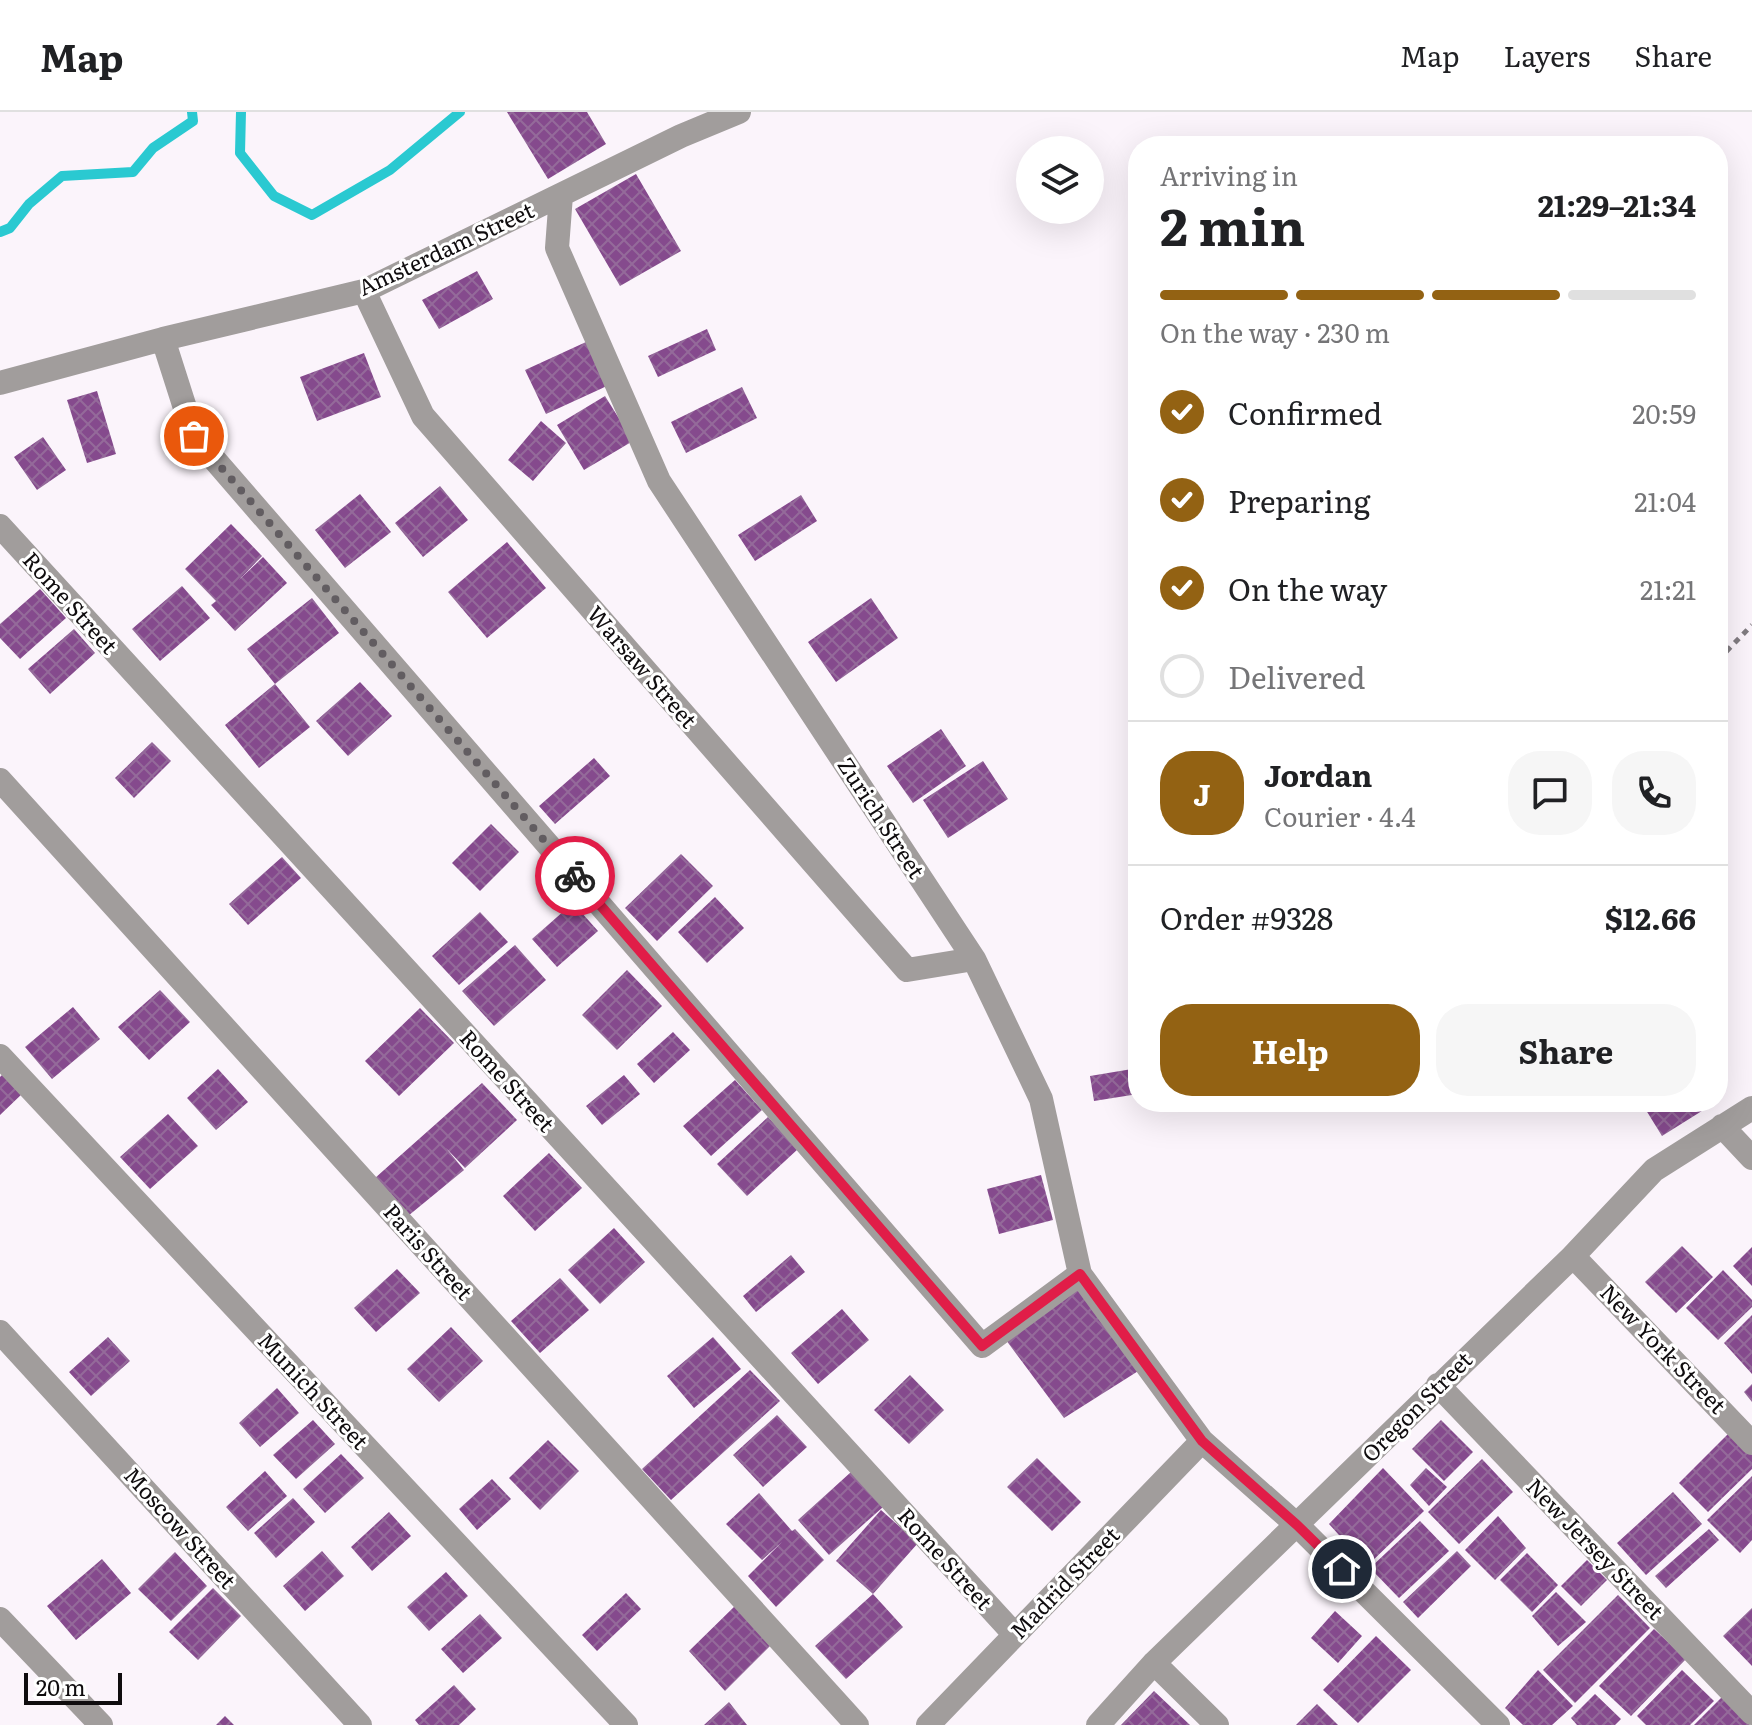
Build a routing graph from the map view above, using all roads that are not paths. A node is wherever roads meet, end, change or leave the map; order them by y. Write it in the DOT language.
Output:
graph roads {
  1 [pos="739,112"];
  2 [pos="561,195"];
  3 [pos="364,291"];
  4 [pos="163,339"];
  5 [pos="0,383"];
  6 [pos="0,526"];
  7 [pos="0,780"];
  8 [pos="974,959"];
  9 [pos="0,1056"];
  10 [pos="1752,1108"];
  11 [pos="1722,1126"];
  12 [pos="1752,1158"];
  13 [pos="1573,1256"];
  14 [pos="1080,1274"];
  15 [pos="0,1332"];
  16 [pos="1438,1385"];
  17 [pos="1202,1441"];
  18 [pos="1752,1443"];
  19 [pos="1297,1525"];
  20 [pos="0,1619"];
  21 [pos="1015,1635"];
  22 [pos="1154,1663"];
  23 [pos="1752,1713"];
  24 [pos="101,1725"];
  25 [pos="360,1725"];
  26 [pos="626,1725"];
  27 [pos="857,1725"];
  28 [pos="928,1725"];
  29 [pos="1098,1725"];
  30 [pos="1217,1725"];
  31 [pos="1498,1725"];
  1 -- 2 [label="street, Amsterdam Street"];
  2 -- 3 [label="street, Amsterdam Street"];
  2 -- 8 [label="street, Zurich Street"];
  3 -- 4 [label="street, Amsterdam Street"];
  3 -- 8 [label="street, Warsaw Street"];
  4 -- 5 [label="street, Amsterdam Street"];
  4 -- 14 [label="street"];
  6 -- 21 [label="street, Rome Street"];
  7 -- 27 [label="street, Paris Street"];
  8 -- 14 [label="street, Zurich Street"];
  9 -- 26 [label="street, Munich Street"];
  10 -- 11 [label="street, Oregon Street"];
  11 -- 12 [label="street"];
  11 -- 13 [label="street, Oregon Street"];
  13 -- 16 [label="street, Oregon Street"];
  13 -- 18 [label="street, New York Street"];
  14 -- 17 [label="street, Zurich Street"];
  15 -- 25 [label="street, Moscow Street"];
  16 -- 19 [label="street, Oregon Street"];
  16 -- 23 [label="street, New Jersey Street"];
  17 -- 19 [label="street, Zurich Street"];
  17 -- 21 [label="street, Madrid Street"];
  19 -- 22 [label="street, Oregon Street"];
  19 -- 31 [label="street, Zurich Street"];
  20 -- 24 [label="street"];
  21 -- 28 [label="street, Madrid Street"];
  22 -- 29 [label="street, Oregon Street"];
  22 -- 30 [label="street"];
}
